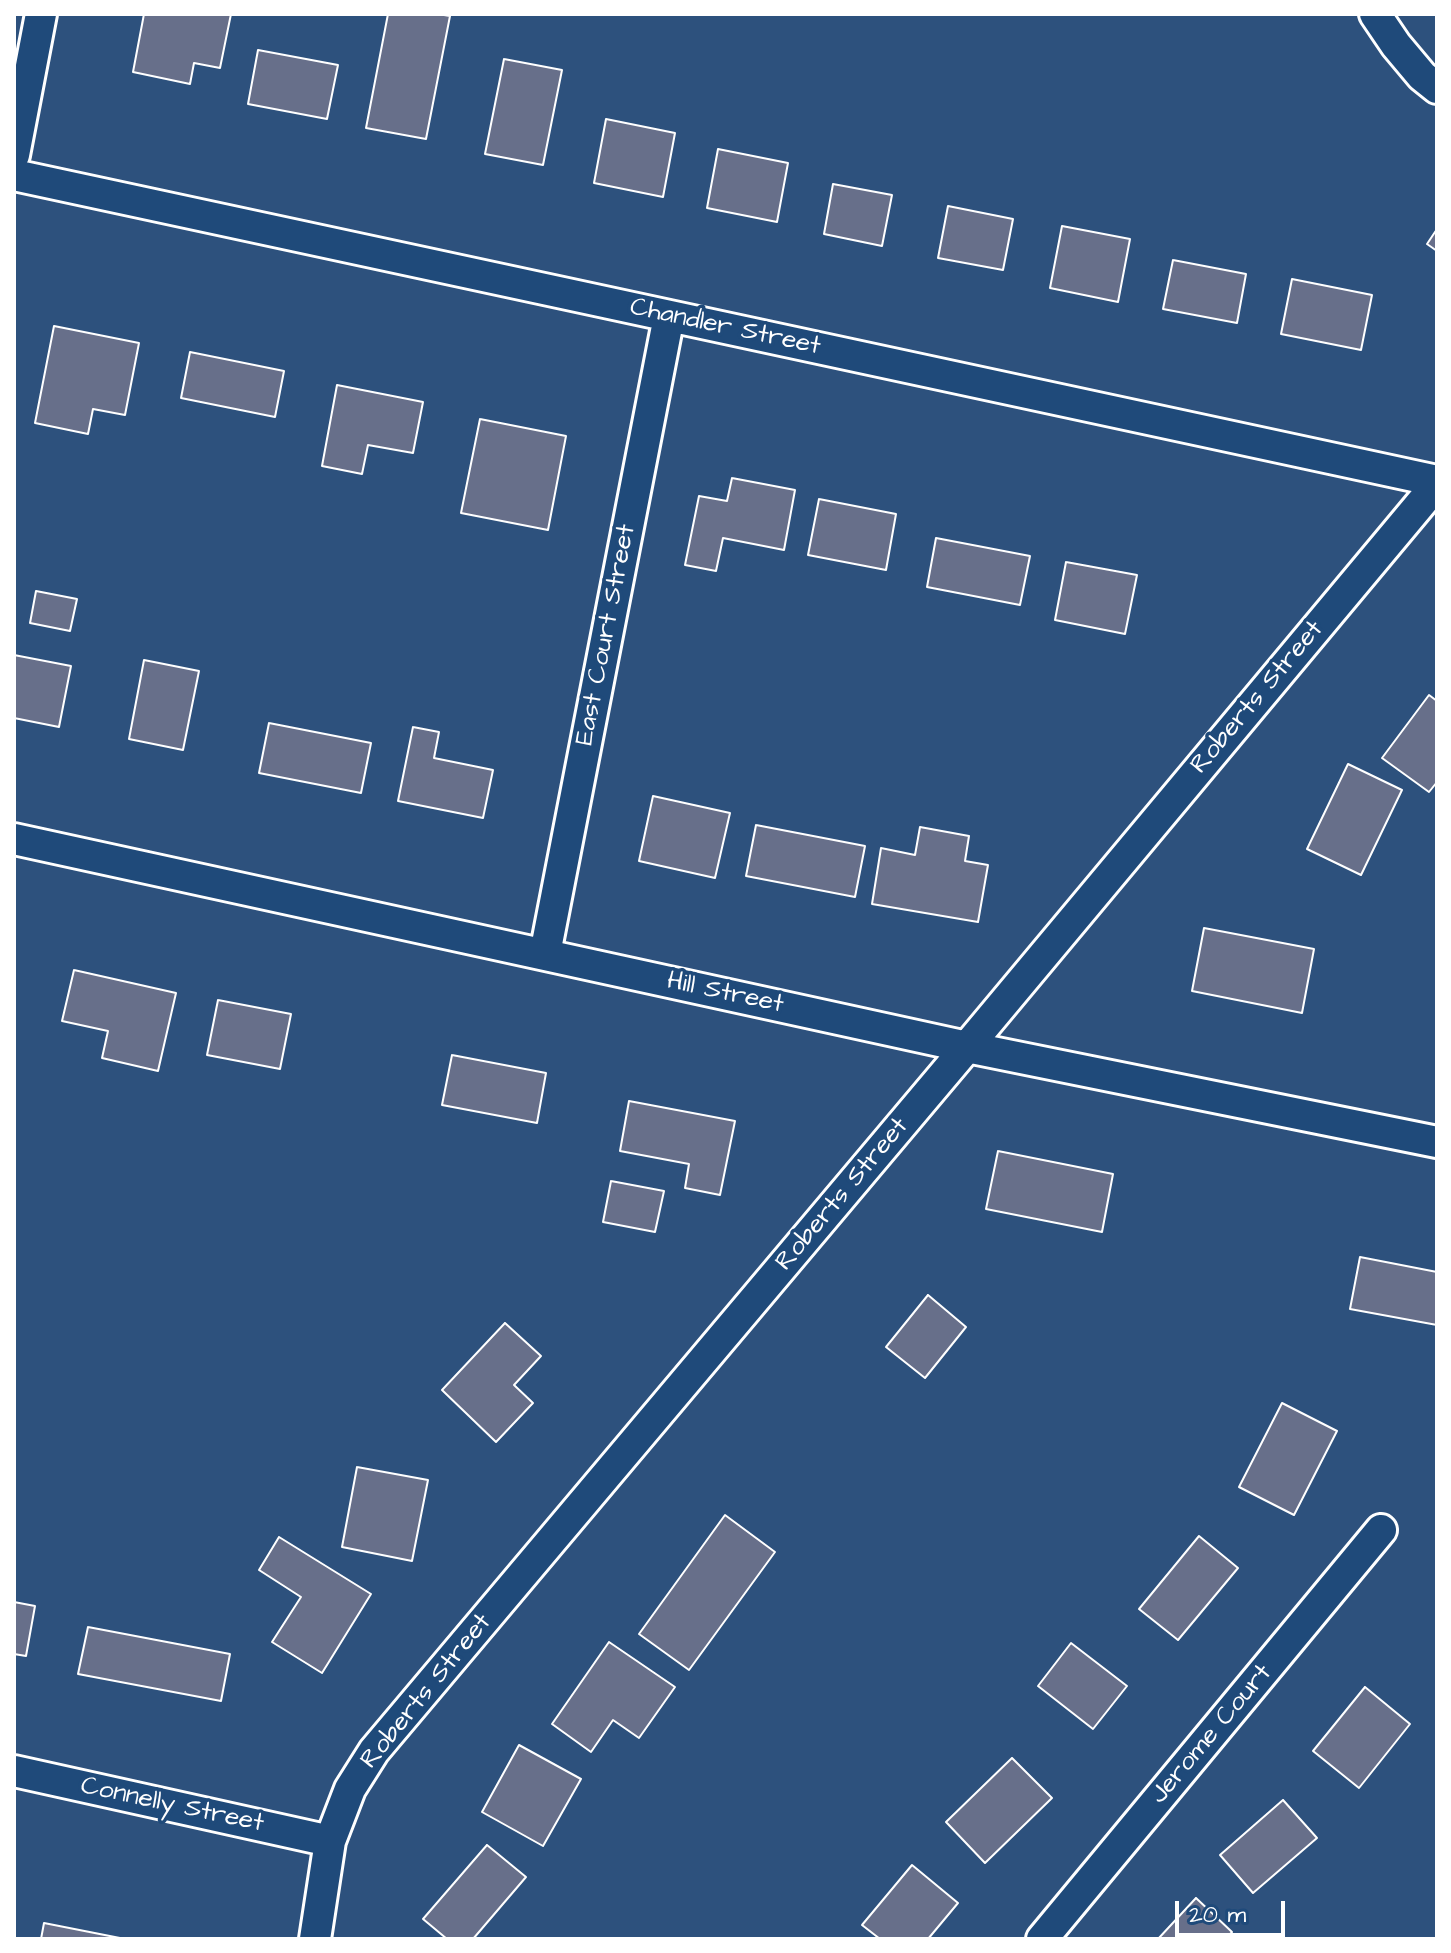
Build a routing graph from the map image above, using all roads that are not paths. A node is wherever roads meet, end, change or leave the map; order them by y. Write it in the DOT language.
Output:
graph roads {
  1 [pos="41,14"];
  2 [pos="1375,14"];
  3 [pos="1437,88"];
  4 [pos="14,155"];
  5 [pos="14,175"];
  6 [pos="669,316"];
  7 [pos="1437,482"];
  8 [pos="14,839"];
  9 [pos="545,954"];
  10 [pos="967,1047"];
  11 [pos="1437,1142"];
  12 [pos="1381,1530"];
  13 [pos="14,1771"];
  14 [pos="330,1841"];
  15 [pos="315,1939"];
  16 [pos="1042,1939"];
  1 -- 4 [label="street"];
  2 -- 3 [label="street"];
  5 -- 6 [label="street, Chandler Street"];
  6 -- 7 [label="street, Chandler Street"];
  6 -- 9 [label="street, East Court Street"];
  7 -- 10 [label="street, Roberts Street"];
  8 -- 9 [label="street, Hill Street"];
  9 -- 10 [label="street, Hill Street"];
  10 -- 11 [label="street, Hill Street"];
  10 -- 14 [label="street, Roberts Street"];
  12 -- 16 [label="street, Jerome Court"];
  13 -- 14 [label="street, Connelly Street"];
  14 -- 15 [label="street, Roberts Street"];
}
